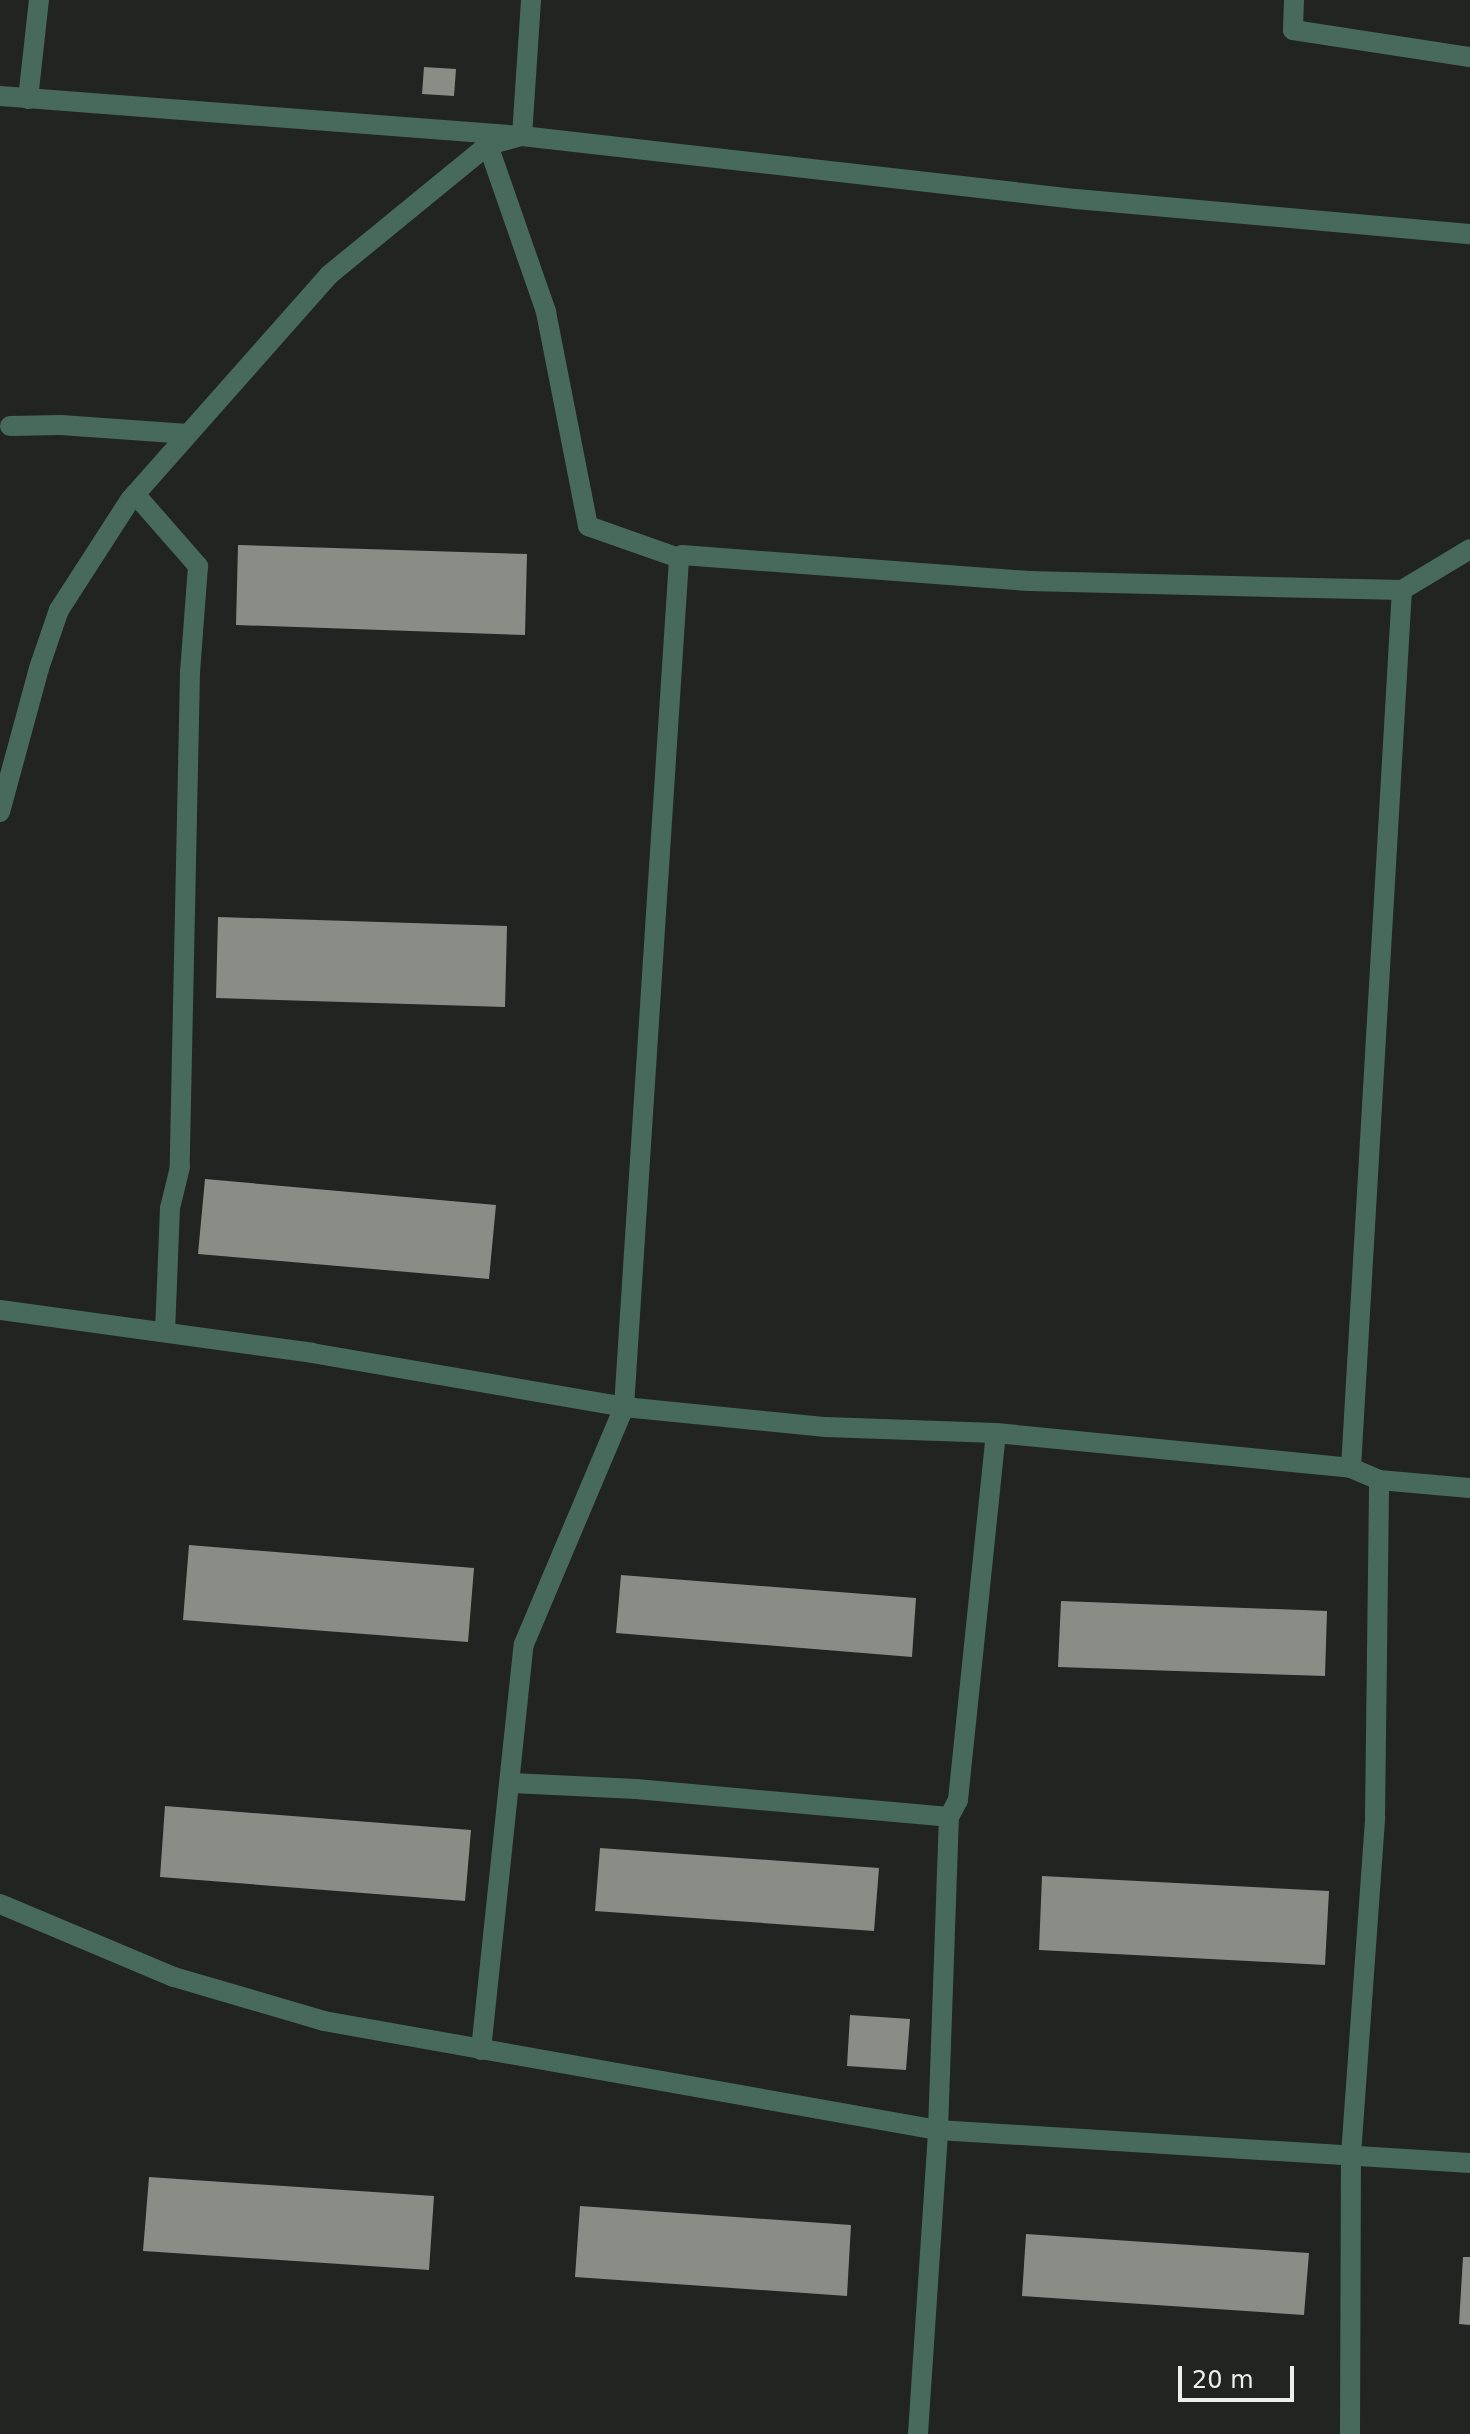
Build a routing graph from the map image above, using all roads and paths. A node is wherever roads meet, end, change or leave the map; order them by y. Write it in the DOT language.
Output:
graph roads {
  1 [pos="39,0"];
  2 [pos="531,0"];
  3 [pos="1294,0"];
  4 [pos="1470,57"];
  5 [pos="0,96"];
  6 [pos="28,99"];
  7 [pos="522,136"];
  8 [pos="488,145"];
  9 [pos="1470,234"];
  10 [pos="10,426"];
  11 [pos="188,434"];
  12 [pos="135,494"];
  13 [pos="1470,549"];
  14 [pos="679,558"];
  15 [pos="1402,590"];
  16 [pos="0,812"];
  17 [pos="0,1310"];
  18 [pos="165,1331"];
  19 [pos="624,1407"];
  20 [pos="996,1433"];
  21 [pos="1351,1468"];
  22 [pos="1379,1480"];
  23 [pos="1470,1488"];
  24 [pos="512,1783"];
  25 [pos="949,1817"];
  26 [pos="0,1904"];
  27 [pos="481,2050"];
  28 [pos="938,2130"];
  29 [pos="1351,2155"];
  30 [pos="1470,2163"];
  31 [pos="918,2434"];
  32 [pos="1350,2434"];
  1 -- 6 [label="street"];
  2 -- 7 [label="street"];
  3 -- 4 [label="street"];
  5 -- 6 [label="street"];
  6 -- 7 [label="street"];
  7 -- 8 [label="street"];
  7 -- 9 [label="street"];
  8 -- 11 [label="street"];
  8 -- 14 [label="street"];
  10 -- 11 [label="street"];
  11 -- 12 [label="street"];
  12 -- 16 [label="street"];
  12 -- 18 [label="street"];
  13 -- 15 [label="street"];
  14 -- 15 [label="street"];
  14 -- 19 [label="street"];
  15 -- 21 [label="street"];
  17 -- 18 [label="street"];
  18 -- 19 [label="street"];
  19 -- 20 [label="street"];
  19 -- 24 [label="street"];
  20 -- 21 [label="street"];
  20 -- 25 [label="street"];
  21 -- 22 [label="street"];
  22 -- 23 [label="street"];
  22 -- 29 [label="street"];
  24 -- 25 [label="street"];
  24 -- 27 [label="street"];
  25 -- 28 [label="street"];
  26 -- 27 [label="street"];
  27 -- 28 [label="street"];
  28 -- 29 [label="street"];
  28 -- 31 [label="street"];
  29 -- 30 [label="street"];
  29 -- 32 [label="street"];
}
